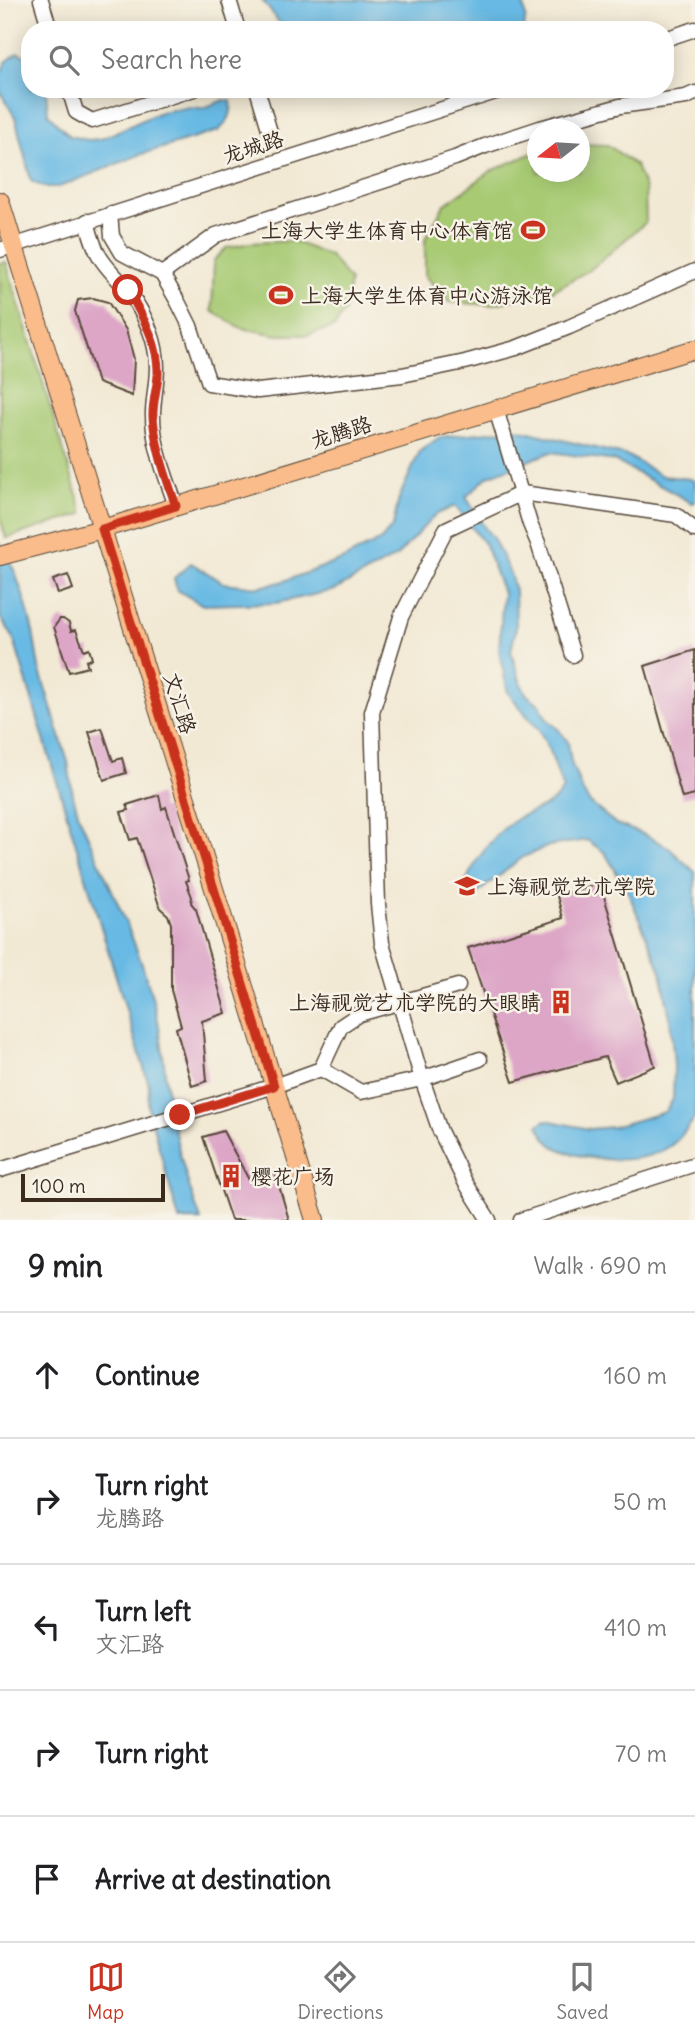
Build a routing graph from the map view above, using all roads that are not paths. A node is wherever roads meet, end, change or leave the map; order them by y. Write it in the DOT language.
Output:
graph roads {
  1 [pos="41,0"];
  2 [pos="229,0"];
  3 [pos="47,21"];
  4 [pos="235,21"];
  5 [pos="695,29"];
  6 [pos="674,35"];
  7 [pos="695,93"];
  8 [pos="72,98"];
  9 [pos="165,98"];
  10 [pos="260,98"];
  11 [pos="477,98"];
  12 [pos="270,132"];
  13 [pos="0,201"];
  14 [pos="110,214"];
  15 [pos="87,221"];
  16 [pos="7,248"];
  17 [pos="695,271"];
  18 [pos="162,274"];
  19 [pos="695,349"];
  20 [pos="496,410"];
  21 [pos="522,493"];
  22 [pos="176,506"];
  23 [pos="102,529"];
  24 [pos="695,530"];
  25 [pos="0,556"];
  26 [pos="573,655"];
  27 [pos="458,986"];
  28 [pos="399,1004"];
  29 [pos="480,1059"];
  30 [pos="321,1069"];
  31 [pos="422,1079"];
  32 [pos="274,1086"];
  33 [pos="695,1164"];
  34 [pos="0,1170"];
  35 [pos="315,1220"];
  36 [pos="489,1220"];
  37 [pos="521,1220"];
  1 -- 3 [label="street"];
  2 -- 4 [label="street"];
  5 -- 6 [label="street"];
  7 -- 18 [label="street"];
  8 -- 9 [label="street"];
  10 -- 12 [label="street"];
  11 -- 14 [label="street, 龙城路"];
  13 -- 16 [label="main road, 文汇路"];
  14 -- 15 [label="street, 龙城路"];
  14 -- 18 [label="street"];
  15 -- 16 [label="street, 龙城路"];
  15 -- 22 [label="street"];
  16 -- 23 [label="main road, 文汇路"];
  17 -- 18 [label="street"];
  19 -- 20 [label="main road, 龙腾路"];
  20 -- 21 [label="street"];
  20 -- 22 [label="main road, 龙腾路"];
  21 -- 24 [label="street"];
  21 -- 26 [label="street"];
  21 -- 28 [label="street"];
  22 -- 23 [label="main road, 龙腾路"];
  23 -- 25 [label="main road, 龙腾路"];
  23 -- 32 [label="main road, 文汇路"];
  27 -- 28 [label="street"];
  28 -- 30 [label="street"];
  28 -- 31 [label="street"];
  29 -- 31 [label="street"];
  30 -- 31 [label="street"];
  30 -- 32 [label="street"];
  31 -- 36 [label="street"];
  32 -- 34 [label="street"];
  32 -- 35 [label="main road, 文汇路"];
  33 -- 37 [label="street"];
}
